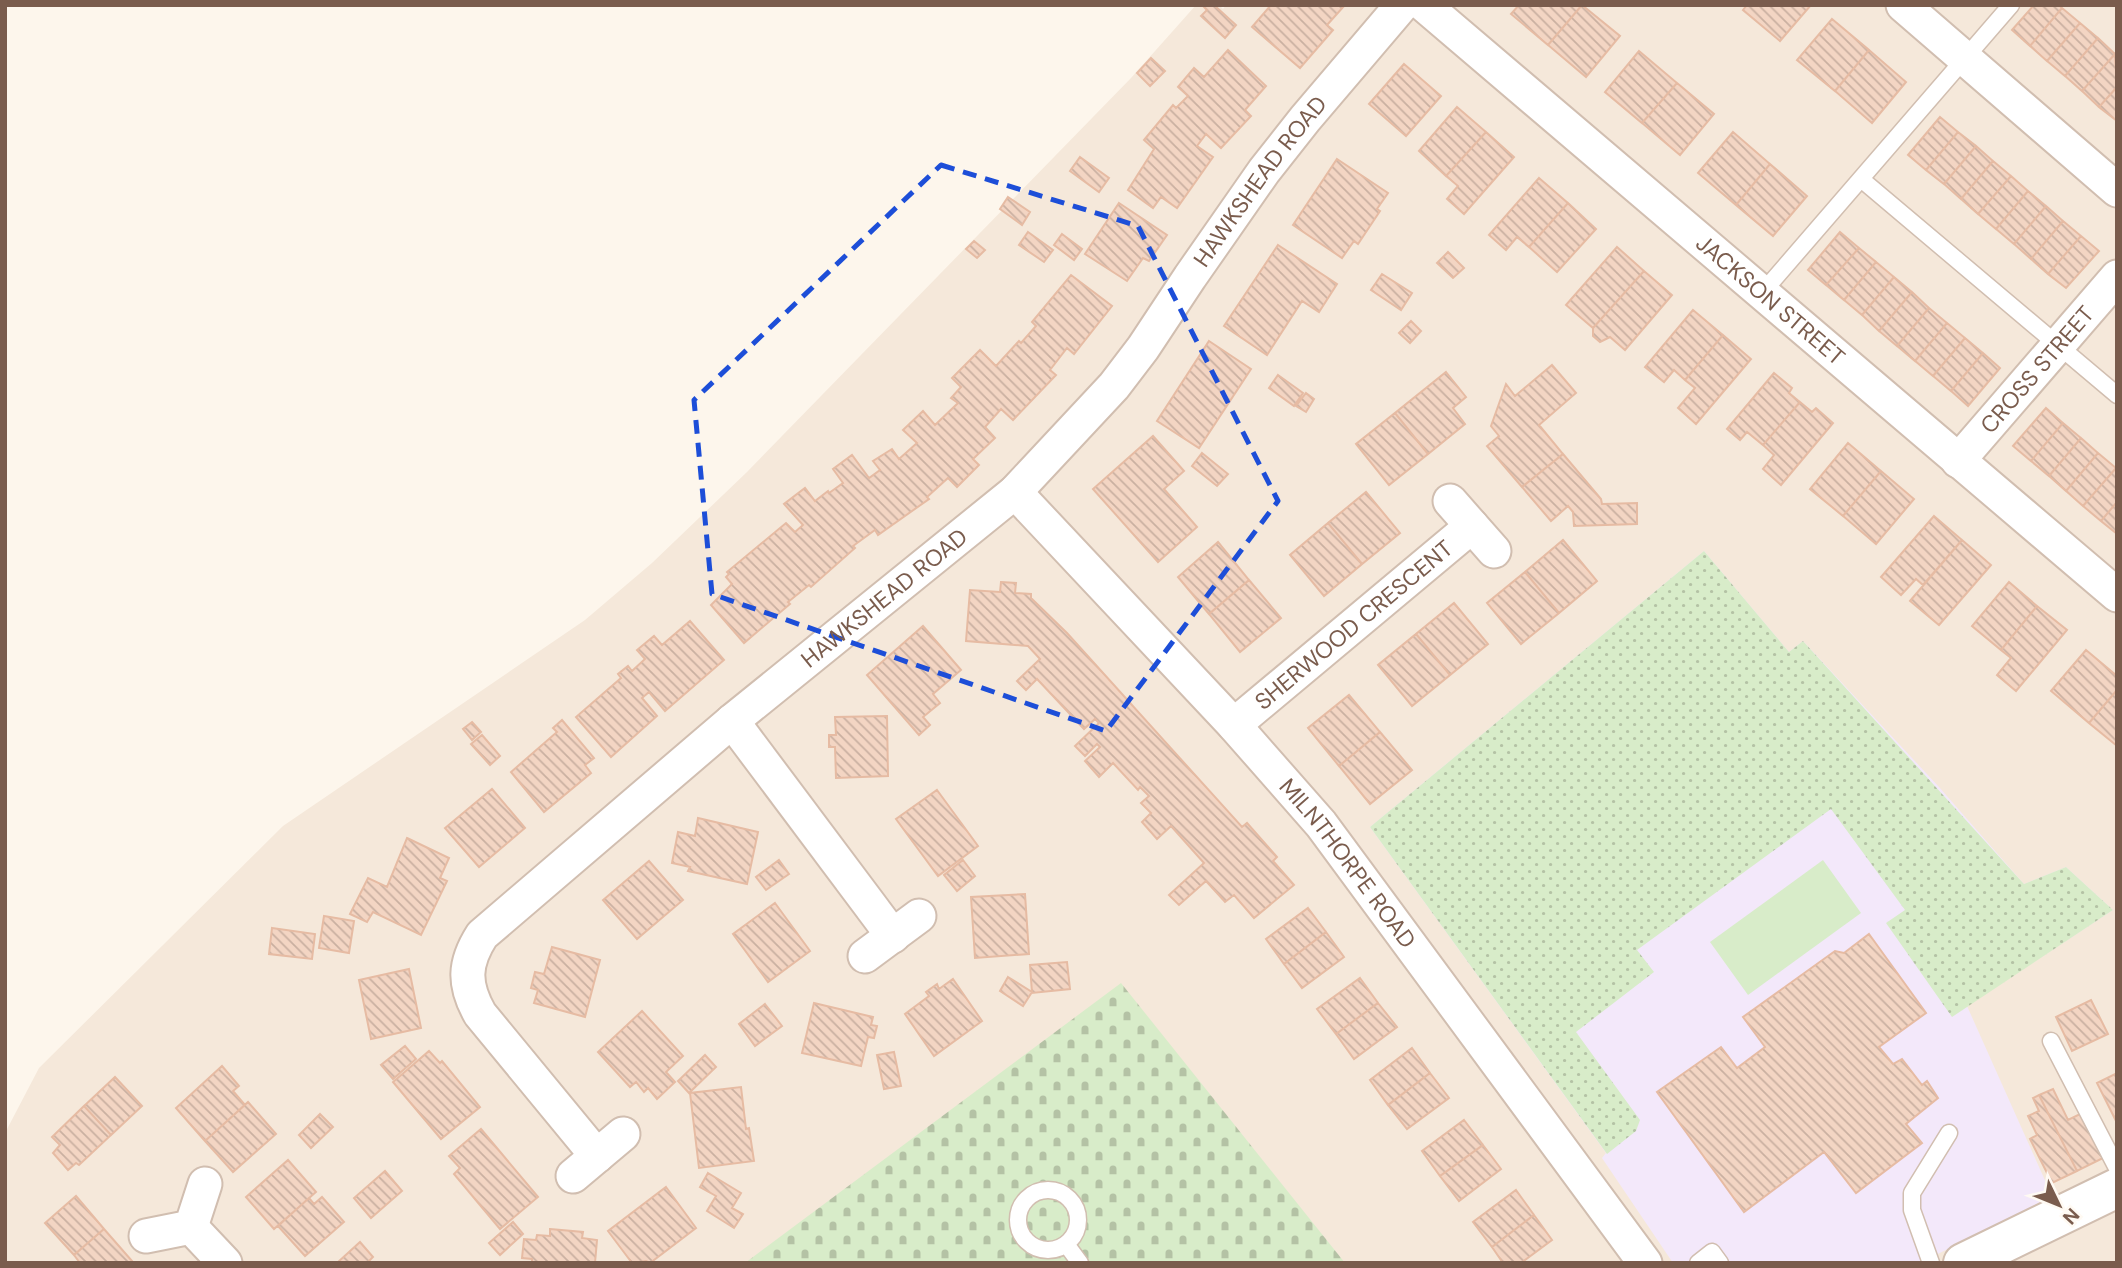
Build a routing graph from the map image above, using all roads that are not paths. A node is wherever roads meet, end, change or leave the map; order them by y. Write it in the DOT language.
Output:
graph roads {
  1 [pos="1903,5"];
  2 [pos="2011,5"];
  3 [pos="1424,7"];
  4 [pos="1965,59"];
  5 [pos="1861,179"];
  6 [pos="2117,190"];
  7 [pos="2117,277"];
  8 [pos="1762,293"];
  9 [pos="2059,345"];
  10 [pos="2117,395"];
  11 [pos="1958,461"];
  12 [pos="1015,492"];
  13 [pos="1450,501"];
  14 [pos="1472,526"];
  15 [pos="1494,551"];
  16 [pos="2117,595"];
  17 [pos="732,721"];
  18 [pos="1234,725"];
  19 [pos="919,916"];
  20 [pos="892,936"];
  21 [pos="865,956"];
  22 [pos="2051,1041"];
  23 [pos="1949,1133"];
  24 [pos="623,1134"];
  25 [pos="2117,1168"];
  26 [pos="205,1184"];
  27 [pos="2117,1188"];
  28 [pos="191,1227"];
  29 [pos="146,1236"];
  30 [pos="1066,1244"];
  31 [pos="225,1263"];
  32 [pos="1080,1263"];
  33 [pos="1645,1263"];
  34 [pos="1698,1263"];
  35 [pos="1720,1263"];
  36 [pos="1931,1263"];
  37 [pos="1963,1263"];
  1 -- 4 [label="street"];
  2 -- 4 [label="lane"];
  3 -- 8 [label="street, JACKSON STREET"];
  3 -- 12 [label="street, HAWKSHEAD ROAD"];
  4 -- 5 [label="lane"];
  4 -- 6 [label="street"];
  5 -- 8 [label="lane"];
  5 -- 9 [label="lane"];
  7 -- 9 [label="street, CROSS STREET"];
  8 -- 11 [label="street, JACKSON STREET"];
  9 -- 10 [label="lane"];
  9 -- 11 [label="street, CROSS STREET"];
  11 -- 16 [label="street, JACKSON STREET"];
  12 -- 17 [label="street, HAWKSHEAD ROAD"];
  12 -- 18 [label="street, MILNTHORPE ROAD"];
  13 -- 14 [label="street, SHERWOOD CRESCENT"];
  14 -- 15 [label="street, SHERWOOD CRESCENT"];
  14 -- 18 [label="street, SHERWOOD CRESCENT"];
  17 -- 20 [label="street"];
  17 -- 24 [label="street, HAWKSHEAD ROAD"];
  18 -- 33 [label="street, MILNTHORPE ROAD"];
  19 -- 20 [label="street"];
  20 -- 21 [label="street"];
  22 -- 25 [label="lane"];
  23 -- 36 [label="lane"];
  26 -- 28 [label="street"];
  27 -- 37 [label="street"];
  28 -- 29 [label="street"];
  28 -- 31 [label="street"];
  30 -- 32 [label="lane"];
  34 -- 35 [label="lane"];
}
